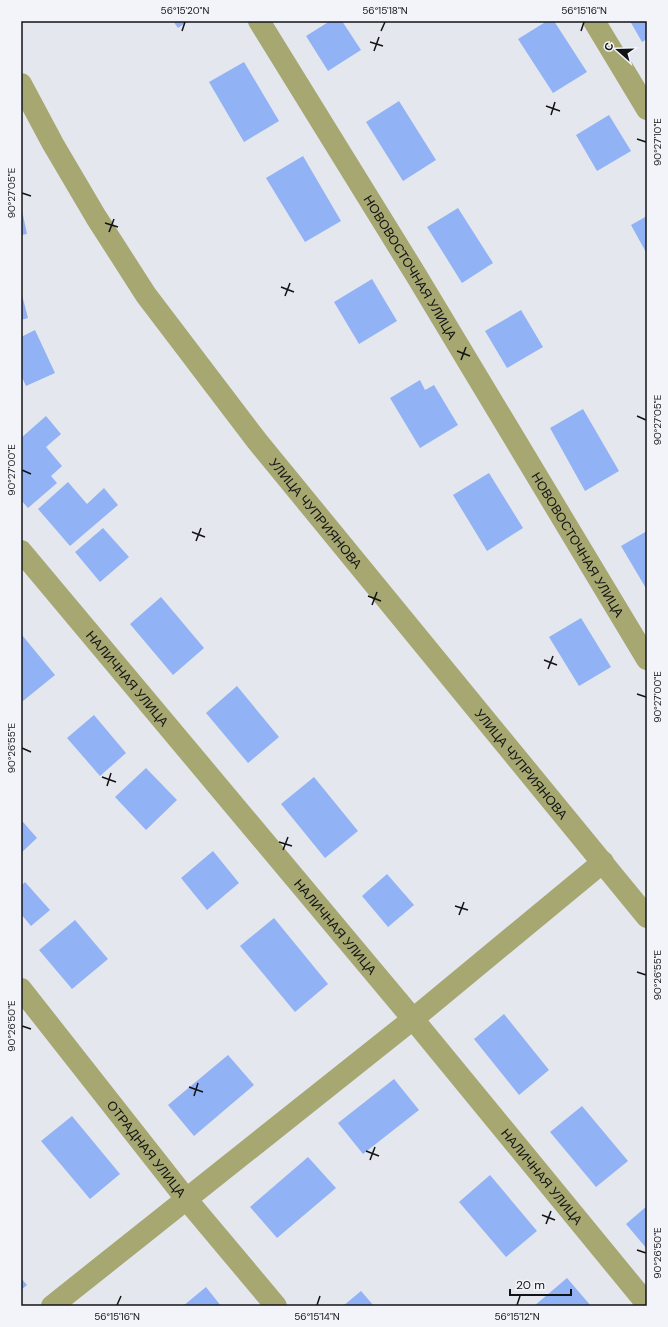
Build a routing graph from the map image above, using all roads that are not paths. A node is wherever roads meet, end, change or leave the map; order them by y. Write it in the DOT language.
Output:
graph roads {
  1 [pos="259,21"];
  2 [pos="594,21"];
  3 [pos="21,84"];
  4 [pos="647,109"];
  5 [pos="21,551"];
  6 [pos="647,659"];
  7 [pos="603,862"];
  8 [pos="647,917"];
  9 [pos="21,989"];
  10 [pos="413,1019"];
  11 [pos="186,1200"];
  12 [pos="647,1304"];
  13 [pos="52,1306"];
  14 [pos="276,1306"];
  1 -- 6 [label="street, НОВОВОСТОЧНАЯ УЛИЦА"];
  2 -- 4 [label="street"];
  3 -- 7 [label="street, УЛИЦА ЧУПРИЯНОВА"];
  5 -- 10 [label="street, НАЛИЧНАЯ УЛИЦА"];
  7 -- 8 [label="street, УЛИЦА ЧУПРИЯНОВА"];
  7 -- 10 [label="street"];
  9 -- 11 [label="street, ОТРАДНАЯ УЛИЦА"];
  10 -- 11 [label="street"];
  10 -- 12 [label="street, НАЛИЧНАЯ УЛИЦА"];
  11 -- 13 [label="street"];
  11 -- 14 [label="street, ОТРАДНАЯ УЛИЦА"];
}
